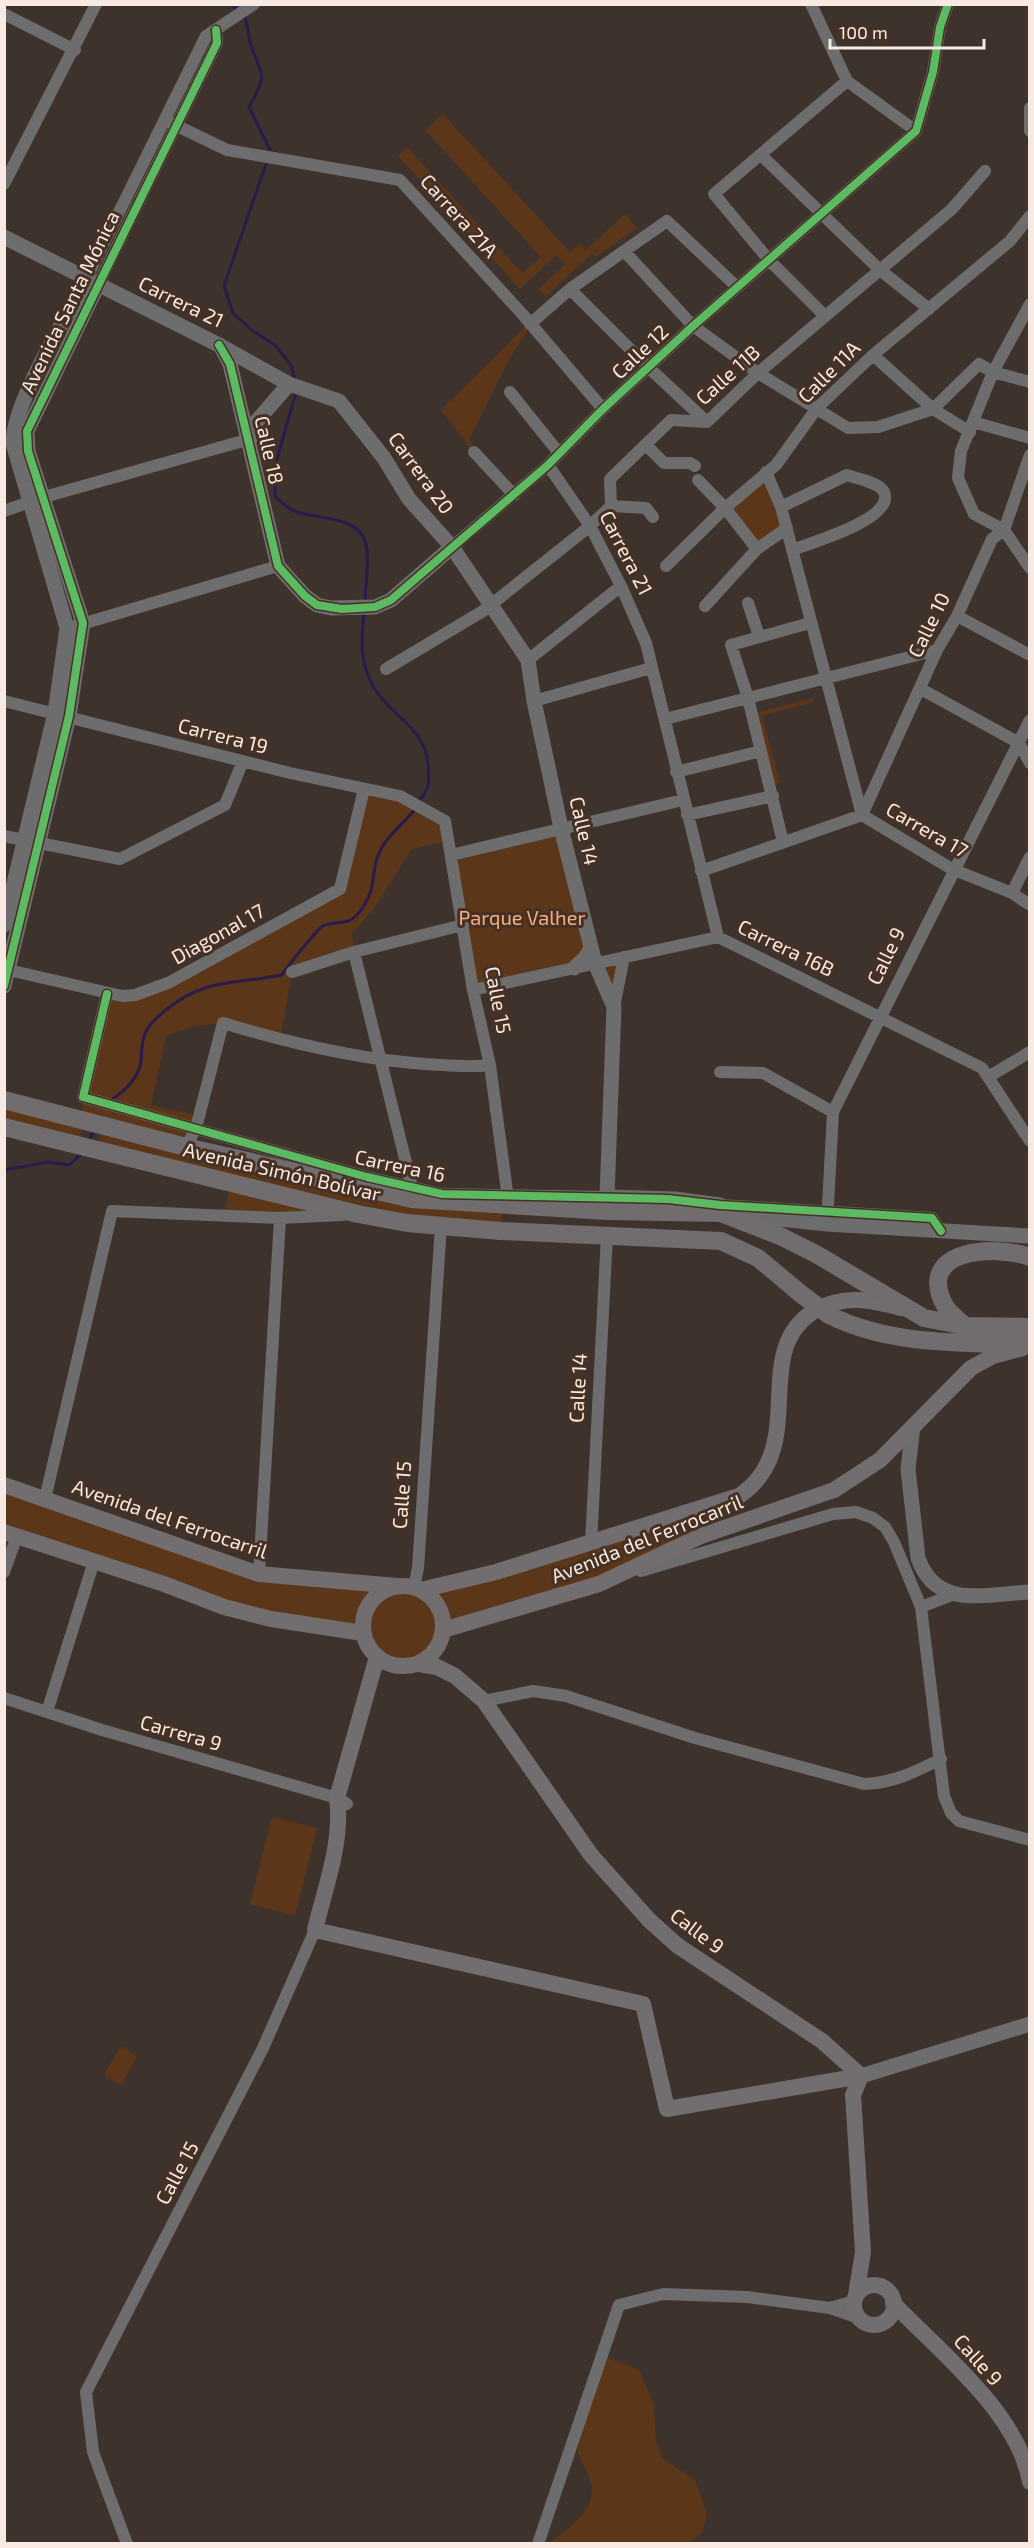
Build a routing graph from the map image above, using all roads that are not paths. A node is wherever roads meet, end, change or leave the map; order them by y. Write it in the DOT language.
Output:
graph roads {
  1 [pos="96,4"];
  2 [pos="254,4"];
  3 [pos="811,4"];
  4 [pos="948,4"];
  5 [pos="4,14"];
  6 [pos="75,50"];
  7 [pos="847,81"];
  8 [pos="1029,108"];
  9 [pos="170,123"];
  10 [pos="916,131"];
  11 [pos="1029,131"];
  12 [pos="761,155"];
  13 [pos="985,171"];
  14 [pos="4,184"];
  15 [pos="823,215"];
  16 [pos="1029,216"];
  17 [pos="4,237"];
  18 [pos="625,252"];
  19 [pos="769,261"];
  20 [pos="880,270"];
  21 [pos="92,282"];
  22 [pos="737,287"];
  23 [pos="570,289"];
  24 [pos="1029,307"];
  25 [pos="928,309"];
  26 [pos="825,316"];
  27 [pos="530,324"];
  28 [pos="693,326"];
  29 [pos="219,345"];
  30 [pos="873,355"];
  31 [pos="648,367"];
  32 [pos="993,372"];
  33 [pos="758,373"];
  34 [pos="1029,382"];
  35 [pos="289,384"];
  36 [pos="510,392"];
  37 [pos="339,401"];
  38 [pos="817,408"];
  39 [pos="603,409"];
  40 [pos="933,409"];
  41 [pos="707,422"];
  42 [pos="971,427"];
  43 [pos="1029,438"];
  44 [pos="250,439"];
  45 [pos="646,445"];
  46 [pos="474,452"];
  47 [pos="559,453"];
  48 [pos="1029,455"];
  49 [pos="548,465"];
  50 [pos="695,466"];
  51 [pos="766,472"];
  52 [pos="698,480"];
  53 [pos="514,495"];
  54 [pos="1023,495"];
  55 [pos="37,499"];
  56 [pos="611,506"];
  57 [pos="781,507"];
  58 [pos="725,508"];
  59 [pos="4,511"];
  60 [pos="653,517"];
  61 [pos="590,526"];
  62 [pos="787,528"];
  63 [pos="1004,530"];
  64 [pos="452,547"];
  65 [pos="757,549"];
  66 [pos="792,550"];
  67 [pos="278,566"];
  68 [pos="666,566"];
  69 [pos="1029,568"];
  70 [pos="621,586"];
  71 [pos="748,603"];
  72 [pos="490,604"];
  73 [pos="705,606"];
  74 [pos="957,616"];
  75 [pos="83,623"];
  76 [pos="810,623"];
  77 [pos="67,628"];
  78 [pos="759,636"];
  79 [pos="937,650"];
  80 [pos="1029,655"];
  81 [pos="528,660"];
  82 [pos="651,668"];
  83 [pos="386,669"];
  84 [pos="827,680"];
  85 [pos="921,689"];
  86 [pos="748,698"];
  87 [pos="4,701"];
  88 [pos="534,701"];
  89 [pos="62,715"];
  90 [pos="665,719"];
  91 [pos="1029,720"];
  92 [pos="1019,743"];
  93 [pos="761,751"];
  94 [pos="243,761"];
  95 [pos="1029,763"];
  96 [pos="676,772"];
  97 [pos="364,789"];
  98 [pos="773,796"];
  99 [pos="683,800"];
  100 [pos="429,812"];
  101 [pos="687,815"];
  102 [pos="862,815"];
  103 [pos="561,828"];
  104 [pos="4,836"];
  105 [pos="23,841"];
  106 [pos="783,842"];
  107 [pos="41,843"];
  108 [pos="451,855"];
  109 [pos="1029,857"];
  110 [pos="952,869"];
  111 [pos="701,871"];
  112 [pos="1012,893"];
  113 [pos="1029,905"];
  114 [pos="4,925"];
  115 [pos="463,925"];
  116 [pos="718,937"];
  117 [pos="354,952"];
  118 [pos="593,956"];
  119 [pos="624,957"];
  120 [pos="574,968"];
  121 [pos="7,970"];
  122 [pos="292,972"];
  123 [pos="4,986"];
  124 [pos="473,990"];
  125 [pos="107,994"];
  126 [pos="614,1007"];
  127 [pos="880,1016"];
  128 [pos="1029,1052"];
  129 [pos="380,1060"];
  130 [pos="490,1065"];
  131 [pos="720,1072"];
  132 [pos="988,1077"];
  133 [pos="4,1100"];
  134 [pos="833,1112"];
  135 [pos="197,1122"];
  136 [pos="4,1127"];
  137 [pos="1029,1141"];
  138 [pos="186,1147"];
  139 [pos="412,1187"];
  140 [pos="608,1197"];
  141 [pos="508,1200"];
  142 [pos="721,1209"];
  143 [pos="358,1214"];
  144 [pos="280,1218"];
  145 [pos="827,1218"];
  146 [pos="441,1226"];
  147 [pos="607,1235"];
  148 [pos="1029,1236"];
  149 [pos="1029,1257"];
  150 [pos="908,1310"];
  151 [pos="965,1326"];
  152 [pos="1029,1328"];
  153 [pos="1029,1346"];
  154 [pos="912,1426"];
  155 [pos="4,1485"];
  156 [pos="45,1499"];
  157 [pos="10,1534"];
  158 [pos="591,1543"];
  159 [pos="94,1561"];
  160 [pos="4,1572"];
  161 [pos="259,1574"];
  162 [pos="599,1584"];
  163 [pos="397,1586"];
  164 [pos="418,1588"];
  165 [pos="1029,1592"];
  166 [pos="952,1595"];
  167 [pos="921,1607"];
  168 [pos="443,1630"];
  169 [pos="363,1633"];
  170 [pos="382,1660"];
  171 [pos="418,1664"];
  172 [pos="4,1698"];
  173 [pos="484,1701"];
  174 [pos="47,1712"];
  175 [pos="941,1759"];
  176 [pos="341,1807"];
  177 [pos="1029,1840"];
  178 [pos="315,1930"];
  179 [pos="1029,2024"];
  180 [pos="861,2076"];
  181 [pos="863,2252"];
  182 [pos="878,2286"];
  183 [pos="855,2298"];
  184 [pos="893,2303"];
  185 [pos="830,2308"];
  186 [pos="859,2318"];
  187 [pos="882,2323"];
  188 [pos="921,2332"];
  189 [pos="1015,2439"];
  190 [pos="1029,2449"];
  191 [pos="1029,2482"];
  192 [pos="127,2544"];
  193 [pos="538,2544"];
  1 -- 6 [label="street"];
  2 -- 9 [label="street, Avenida Santa Mónica"];
  3 -- 7 [label="street"];
  4 -- 10 [label="street"];
  5 -- 6 [label="street"];
  6 -- 14 [label="street"];
  7 -- 10 [label="street"];
  7 -- 12 [label="street"];
  8 -- 11 [label="street"];
  9 -- 21 [label="street, Avenida Santa Mónica"];
  9 -- 27 [label="street, Carrera 21A"];
  10 -- 15 [label="street, Calle 12"];
  12 -- 15 [label="street"];
  12 -- 19 [label="street"];
  13 -- 20 [label="street, Calle 11B"];
  15 -- 19 [label="street, Calle 12"];
  15 -- 20 [label="street"];
  16 -- 25 [label="street, Calle 11A"];
  17 -- 21 [label="street, Carrera 21"];
  18 -- 22 [label="street"];
  18 -- 23 [label="street"];
  18 -- 28 [label="street"];
  19 -- 22 [label="street, Calle 12"];
  19 -- 26 [label="street"];
  20 -- 25 [label="street"];
  20 -- 26 [label="street, Calle 11B"];
  21 -- 29 [label="street, Carrera 21"];
  21 -- 55 [label="street, Avenida Santa Mónica"];
  22 -- 28 [label="street, Calle 12"];
  23 -- 27 [label="street"];
  23 -- 31 [label="street"];
  24 -- 32 [label="street"];
  25 -- 30 [label="street, Calle 11A"];
  26 -- 33 [label="street, Calle 11B"];
  27 -- 39 [label="street, Carrera 21A"];
  28 -- 31 [label="street, Calle 12"];
  28 -- 33 [label="street"];
  29 -- 35 [label="street, Carrera 21"];
  29 -- 44 [label="street, Calle 18"];
  30 -- 38 [label="street, Calle 11A"];
  30 -- 40 [label="street"];
  31 -- 39 [label="street, Calle 12"];
  31 -- 41 [label="street"];
  32 -- 34 [label="street"];
  32 -- 40 [label="street"];
  32 -- 42 [label="street"];
  33 -- 38 [label="street"];
  33 -- 41 [label="street, Calle 11B"];
  35 -- 37 [label="street, Carrera 21"];
  35 -- 44 [label="street"];
  36 -- 47 [label="street"];
  37 -- 64 [label="street, Carrera 20"];
  38 -- 40 [label="street"];
  38 -- 51 [label="street, Calle 11A"];
  39 -- 47 [label="street, Calle 12"];
  40 -- 42 [label="street"];
  41 -- 45 [label="street, Calle 11B"];
  42 -- 43 [label="street"];
  42 -- 63 [label="street"];
  44 -- 55 [label="street"];
  44 -- 67 [label="street, Calle 18"];
  45 -- 50 [label="street"];
  45 -- 56 [label="street, Calle 11B"];
  46 -- 53 [label="street"];
  47 -- 49 [label="street, Calle 12"];
  48 -- 54 [label="street, Calle 10"];
  49 -- 53 [label="street, Calle 12"];
  49 -- 61 [label="street, Carrera 21"];
  51 -- 57 [label="street"];
  51 -- 58 [label="street, Calle 11A"];
  52 -- 58 [label="street"];
  53 -- 64 [label="street, Calle 12"];
  54 -- 63 [label="street, Calle 10"];
  55 -- 59 [label="street"];
  55 -- 75 [label="street, Avenida Santa Mónica"];
  55 -- 77 [label="street, Avenida Santa Mónica"];
  56 -- 60 [label="street"];
  56 -- 61 [label="street"];
  57 -- 62 [label="street"];
  57 -- 66 [label="street"];
  58 -- 65 [label="street"];
  58 -- 68 [label="street, Calle 11A"];
  61 -- 70 [label="street, Carrera 21"];
  61 -- 72 [label="street"];
  62 -- 65 [label="street"];
  62 -- 66 [label="street"];
  63 -- 69 [label="street"];
  63 -- 74 [label="street, Calle 10"];
  64 -- 67 [label="street, Calle 12"];
  64 -- 72 [label="street, Carrera 20"];
  65 -- 73 [label="street"];
  66 -- 76 [label="street"];
  67 -- 75 [label="street"];
  70 -- 81 [label="street"];
  70 -- 82 [label="street, Carrera 21"];
  71 -- 78 [label="street"];
  72 -- 81 [label="street, Carrera 20"];
  72 -- 83 [label="street"];
  74 -- 79 [label="street, Calle 10"];
  74 -- 80 [label="street"];
  75 -- 77 [label="street"];
  75 -- 89 [label="street, Avenida Santa Mónica"];
  76 -- 78 [label="street"];
  76 -- 84 [label="street"];
  77 -- 89 [label="street, Avenida Santa Mónica"];
  78 -- 86 [label="street"];
  79 -- 84 [label="street"];
  79 -- 85 [label="street, Calle 10"];
  81 -- 88 [label="street, Calle 14"];
  82 -- 88 [label="street"];
  82 -- 90 [label="street, Carrera 21"];
  84 -- 86 [label="street"];
  84 -- 102 [label="street"];
  85 -- 92 [label="street"];
  85 -- 102 [label="street, Calle 10"];
  86 -- 90 [label="street"];
  86 -- 93 [label="street"];
  87 -- 89 [label="street, Carrera 19"];
  88 -- 103 [label="street, Calle 14"];
  89 -- 94 [label="street, Carrera 19"];
  89 -- 105 [label="street, Avenida Santa Mónica"];
  89 -- 107 [label="street, Avenida Santa Mónica"];
  90 -- 96 [label="street, Carrera 21"];
  91 -- 92 [label="street, Calle 9"];
  92 -- 95 [label="street"];
  92 -- 110 [label="street, Calle 9"];
  93 -- 96 [label="street"];
  93 -- 98 [label="street"];
  94 -- 97 [label="street, Carrera 19"];
  94 -- 107 [label="street"];
  96 -- 99 [label="street, Carrera 21"];
  97 -- 100 [label="street, Carrera 19"];
  97 -- 125 [label="street, Diagonal 17"];
  98 -- 101 [label="street"];
  98 -- 106 [label="street"];
  99 -- 101 [label="street, Carrera 21"];
  99 -- 103 [label="street"];
  100 -- 108 [label="street, Calle 15"];
  101 -- 111 [label="street, Carrera 21"];
  102 -- 106 [label="street, Carrera 17"];
  102 -- 110 [label="street, Carrera 17"];
  103 -- 108 [label="street"];
  103 -- 118 [label="street, Calle 14"];
  104 -- 105 [label="street"];
  105 -- 107 [label="street"];
  105 -- 114 [label="street, Avenida Santa Mónica"];
  106 -- 111 [label="street, Carrera 17"];
  107 -- 121 [label="street, Avenida Santa Mónica"];
  108 -- 115 [label="street, Calle 15"];
  109 -- 112 [label="street"];
  110 -- 112 [label="street, Carrera 17"];
  110 -- 127 [label="street, Calle 9"];
  111 -- 116 [label="street, Carrera 21"];
  112 -- 113 [label="street, Carrera 17"];
  115 -- 117 [label="street"];
  115 -- 124 [label="street, Calle 15"];
  116 -- 119 [label="street, Carrera 16B"];
  116 -- 127 [label="street, Carrera 16B"];
  117 -- 122 [label="street"];
  117 -- 129 [label="street"];
  118 -- 119 [label="street, Carrera 16B"];
  118 -- 120 [label="street"];
  118 -- 126 [label="street, Calle 14"];
  119 -- 126 [label="street, Calle 14"];
  120 -- 124 [label="street"];
  121 -- 123 [label="street, Avenida Santa Mónica"];
  121 -- 125 [label="street, Diagonal 17"];
  124 -- 130 [label="street, Calle 15"];
  125 -- 135 [label="street, Carrera 16"];
  126 -- 140 [label="street, Calle 14"];
  127 -- 132 [label="street, Carrera 16B"];
  127 -- 134 [label="street, Calle 9"];
  128 -- 132 [label="street"];
  129 -- 130 [label="street"];
  129 -- 135 [label="street"];
  129 -- 139 [label="street"];
  130 -- 141 [label="street, Calle 15"];
  131 -- 134 [label="street"];
  132 -- 137 [label="street, Carrera 16B"];
  133 -- 138 [label="main road, Avenida Simón Bolívar"];
  134 -- 145 [label="street, Calle 9"];
  135 -- 138 [label="street"];
  135 -- 139 [label="street, Carrera 16"];
  136 -- 143 [label="main road, Avenida Simón Bolívar"];
  138 -- 141 [label="main road, Avenida Simón Bolívar"];
  139 -- 141 [label="street, Carrera 16"];
  140 -- 141 [label="street, Carrera 16"];
  140 -- 142 [label="street, Carrera 16"];
  141 -- 142 [label="main road, Avenida Simón Bolívar"];
  142 -- 145 [label="street, Carrera 16"];
  142 -- 150 [label="main road, Avenida Simón Bolívar"];
  143 -- 144 [label="street"];
  143 -- 146 [label="main road, Avenida Simón Bolívar"];
  144 -- 156 [label="street"];
  144 -- 161 [label="street"];
  145 -- 148 [label="street, Carrera 16"];
  146 -- 147 [label="main road, Avenida Simón Bolívar"];
  146 -- 164 [label="street, Calle 15"];
  147 -- 153 [label="main road, Avenida Simón Bolívar, bridge"];
  147 -- 158 [label="street, Calle 14"];
  149 -- 151 [label="main road"];
  150 -- 151 [label="main road, Avenida Simón Bolívar"];
  150 -- 158 [label="main road, Avenida del Ferrocarril"];
  151 -- 152 [label="main road, Avenida Simón Bolívar"];
  153 -- 154 [label="main road, Avenida del Ferrocarril"];
  154 -- 162 [label="main road, Avenida del Ferrocarril"];
  154 -- 166 [label="street"];
  155 -- 156 [label="main road, Avenida del Ferrocarril"];
  156 -- 161 [label="main road, Avenida del Ferrocarril"];
  157 -- 159 [label="main road"];
  157 -- 160 [label="street"];
  158 -- 164 [label="main road, Avenida del Ferrocarril"];
  159 -- 169 [label="main road"];
  159 -- 174 [label="street"];
  161 -- 163 [label="main road, Avenida del Ferrocarril"];
  162 -- 167 [label="street"];
  162 -- 168 [label="main road, Avenida del Ferrocarril"];
  163 -- 164 [label="main road"];
  163 -- 169 [label="main road"];
  164 -- 168 [label="main road"];
  165 -- 166 [label="street"];
  166 -- 167 [label="street"];
  167 -- 175 [label="street"];
  168 -- 171 [label="main road"];
  169 -- 170 [label="main road"];
  170 -- 171 [label="main road"];
  170 -- 176 [label="main road, Calle 15"];
  171 -- 173 [label="main road, Calle 9"];
  172 -- 174 [label="street, Carrera 9"];
  173 -- 175 [label="street"];
  173 -- 180 [label="main road, Calle 9"];
  174 -- 176 [label="street, Carrera 9"];
  175 -- 177 [label="street"];
  176 -- 178 [label="main road, Calle 15"];
  178 -- 180 [label="main road"];
  178 -- 192 [label="street, Calle 15"];
  179 -- 180 [label="street"];
  180 -- 181 [label="main road"];
  181 -- 182 [label="main road"];
  181 -- 183 [label="main road"];
  182 -- 183 [label="main road"];
  182 -- 184 [label="main road"];
  183 -- 185 [label="street"];
  183 -- 186 [label="main road"];
  184 -- 187 [label="main road"];
  184 -- 188 [label="main road, Calle 9"];
  185 -- 186 [label="street"];
  185 -- 193 [label="street"];
  186 -- 187 [label="main road"];
  187 -- 188 [label="main road"];
  188 -- 189 [label="main road, Calle 9"];
  189 -- 190 [label="street"];
  189 -- 191 [label="main road, Calle 9"];
}
